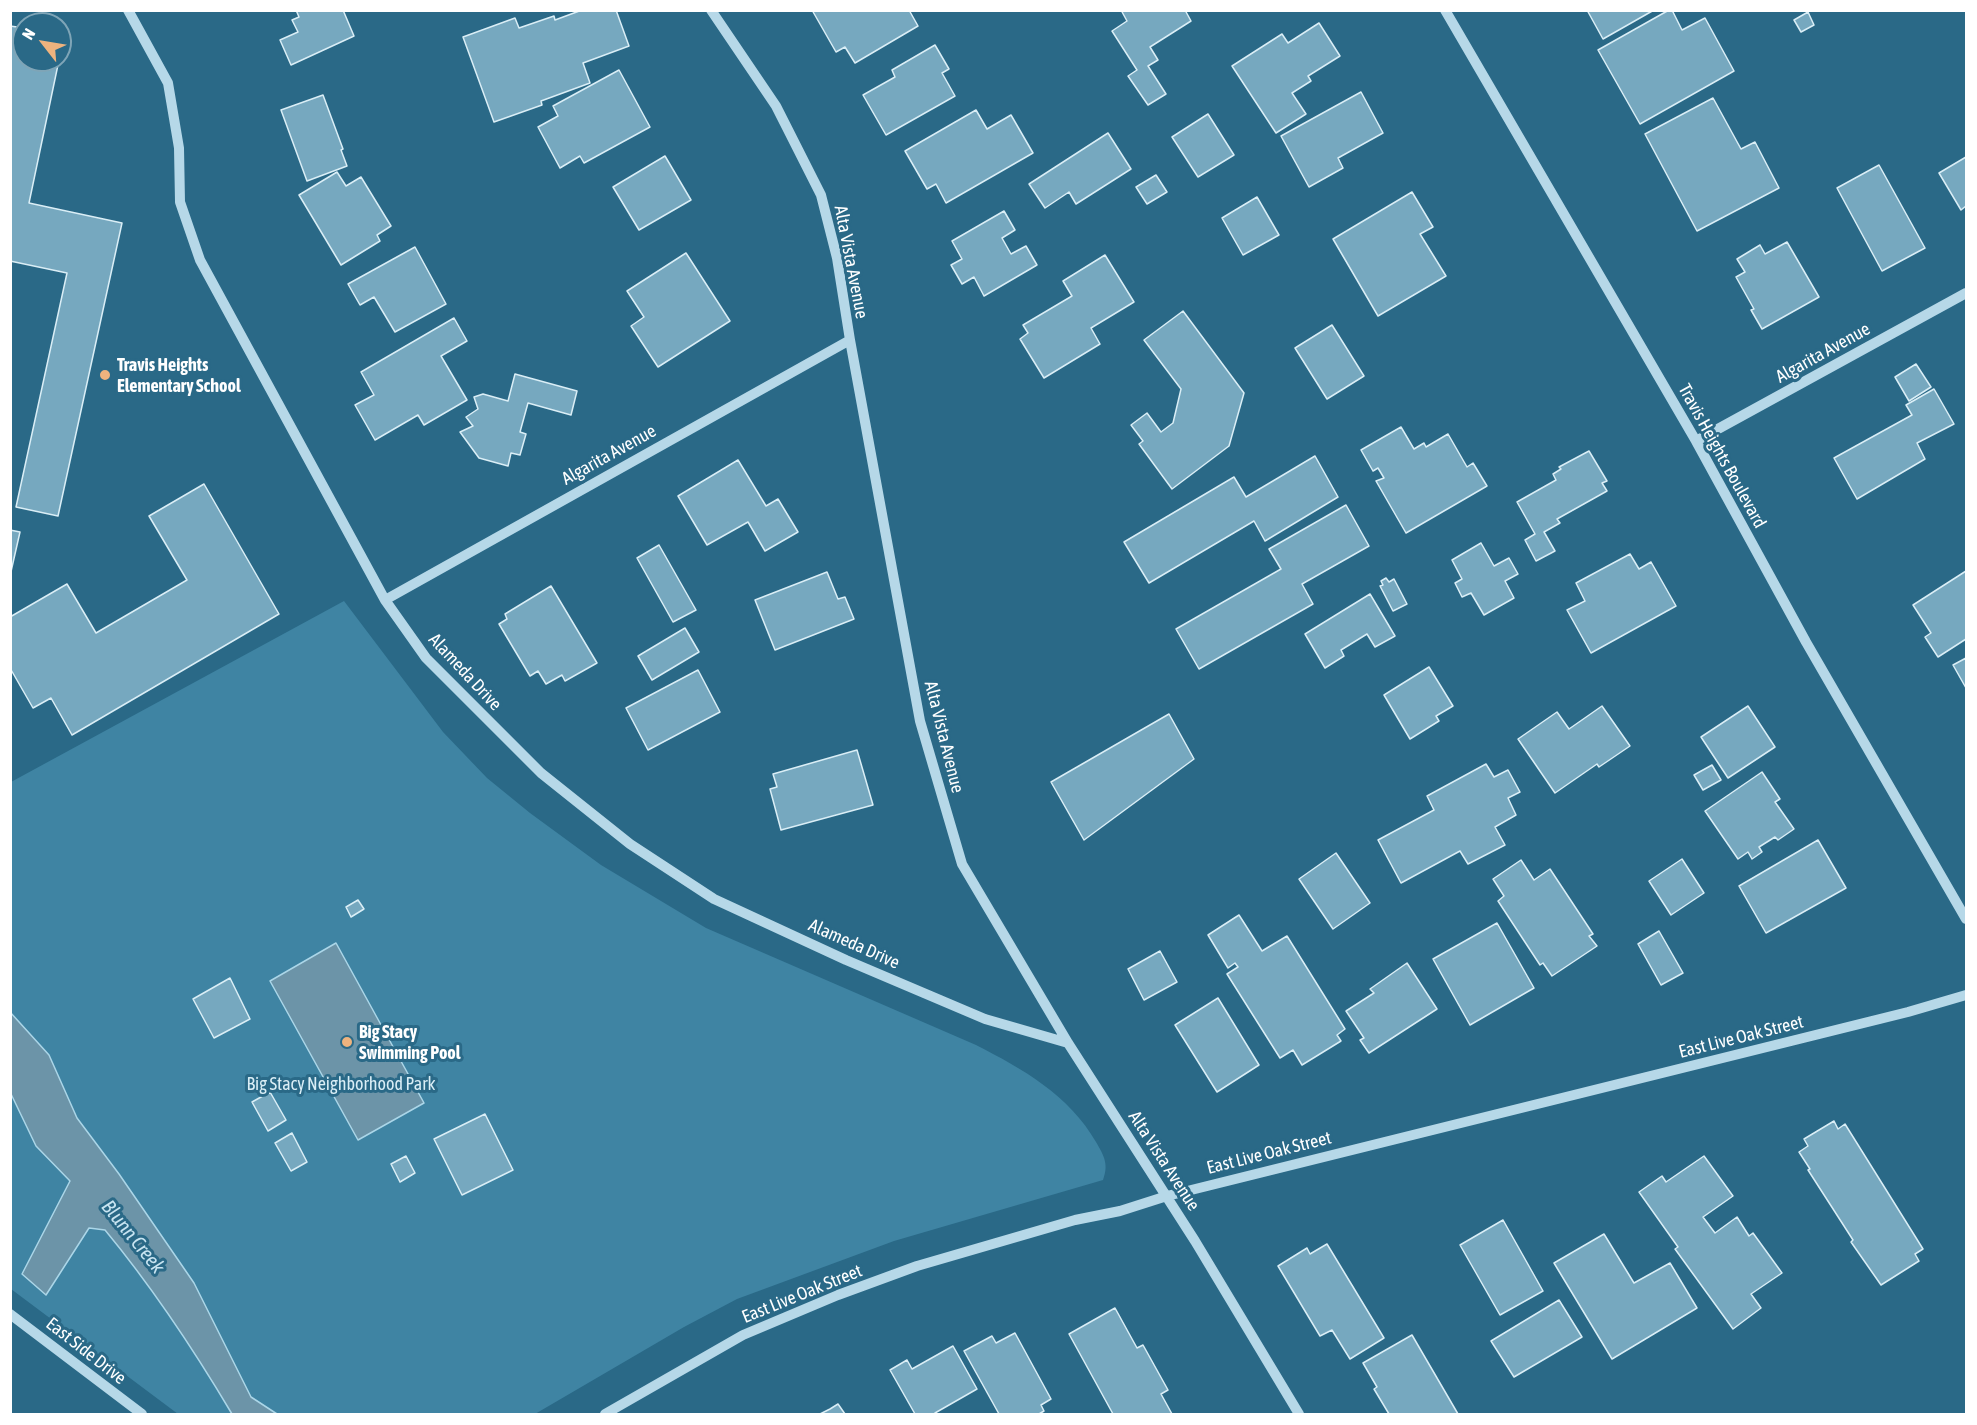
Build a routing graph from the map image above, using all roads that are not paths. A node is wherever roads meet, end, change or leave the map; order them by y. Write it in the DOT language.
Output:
graph roads {
  1 [pos="128,10"];
  2 [pos="711,10"];
  3 [pos="1445,10"];
  4 [pos="1966,294"];
  5 [pos="850,340"];
  6 [pos="1696,441"];
  7 [pos="385,600"];
  8 [pos="1966,919"];
  9 [pos="1966,995"];
  10 [pos="1068,1043"];
  11 [pos="1167,1196"];
  12 [pos="10,1314"];
  13 [pos="142,1414"];
  14 [pos="605,1414"];
  15 [pos="1299,1414"];
  1 -- 7 [label="street, Alameda Drive"];
  2 -- 5 [label="street, Alta Vista Avenue"];
  3 -- 6 [label="street, Travis Heights Boulevard"];
  4 -- 6 [label="street, Algarita Avenue"];
  5 -- 7 [label="street, Algarita Avenue"];
  5 -- 10 [label="street, Alta Vista Avenue"];
  6 -- 8 [label="street, Travis Heights Boulevard"];
  7 -- 10 [label="street, Alameda Drive"];
  9 -- 11 [label="street, East Live Oak Street"];
  10 -- 11 [label="street, Alta Vista Avenue"];
  11 -- 14 [label="street, East Live Oak Street"];
  11 -- 15 [label="street, Alta Vista Avenue"];
  12 -- 13 [label="street, East Side Drive"];
}
